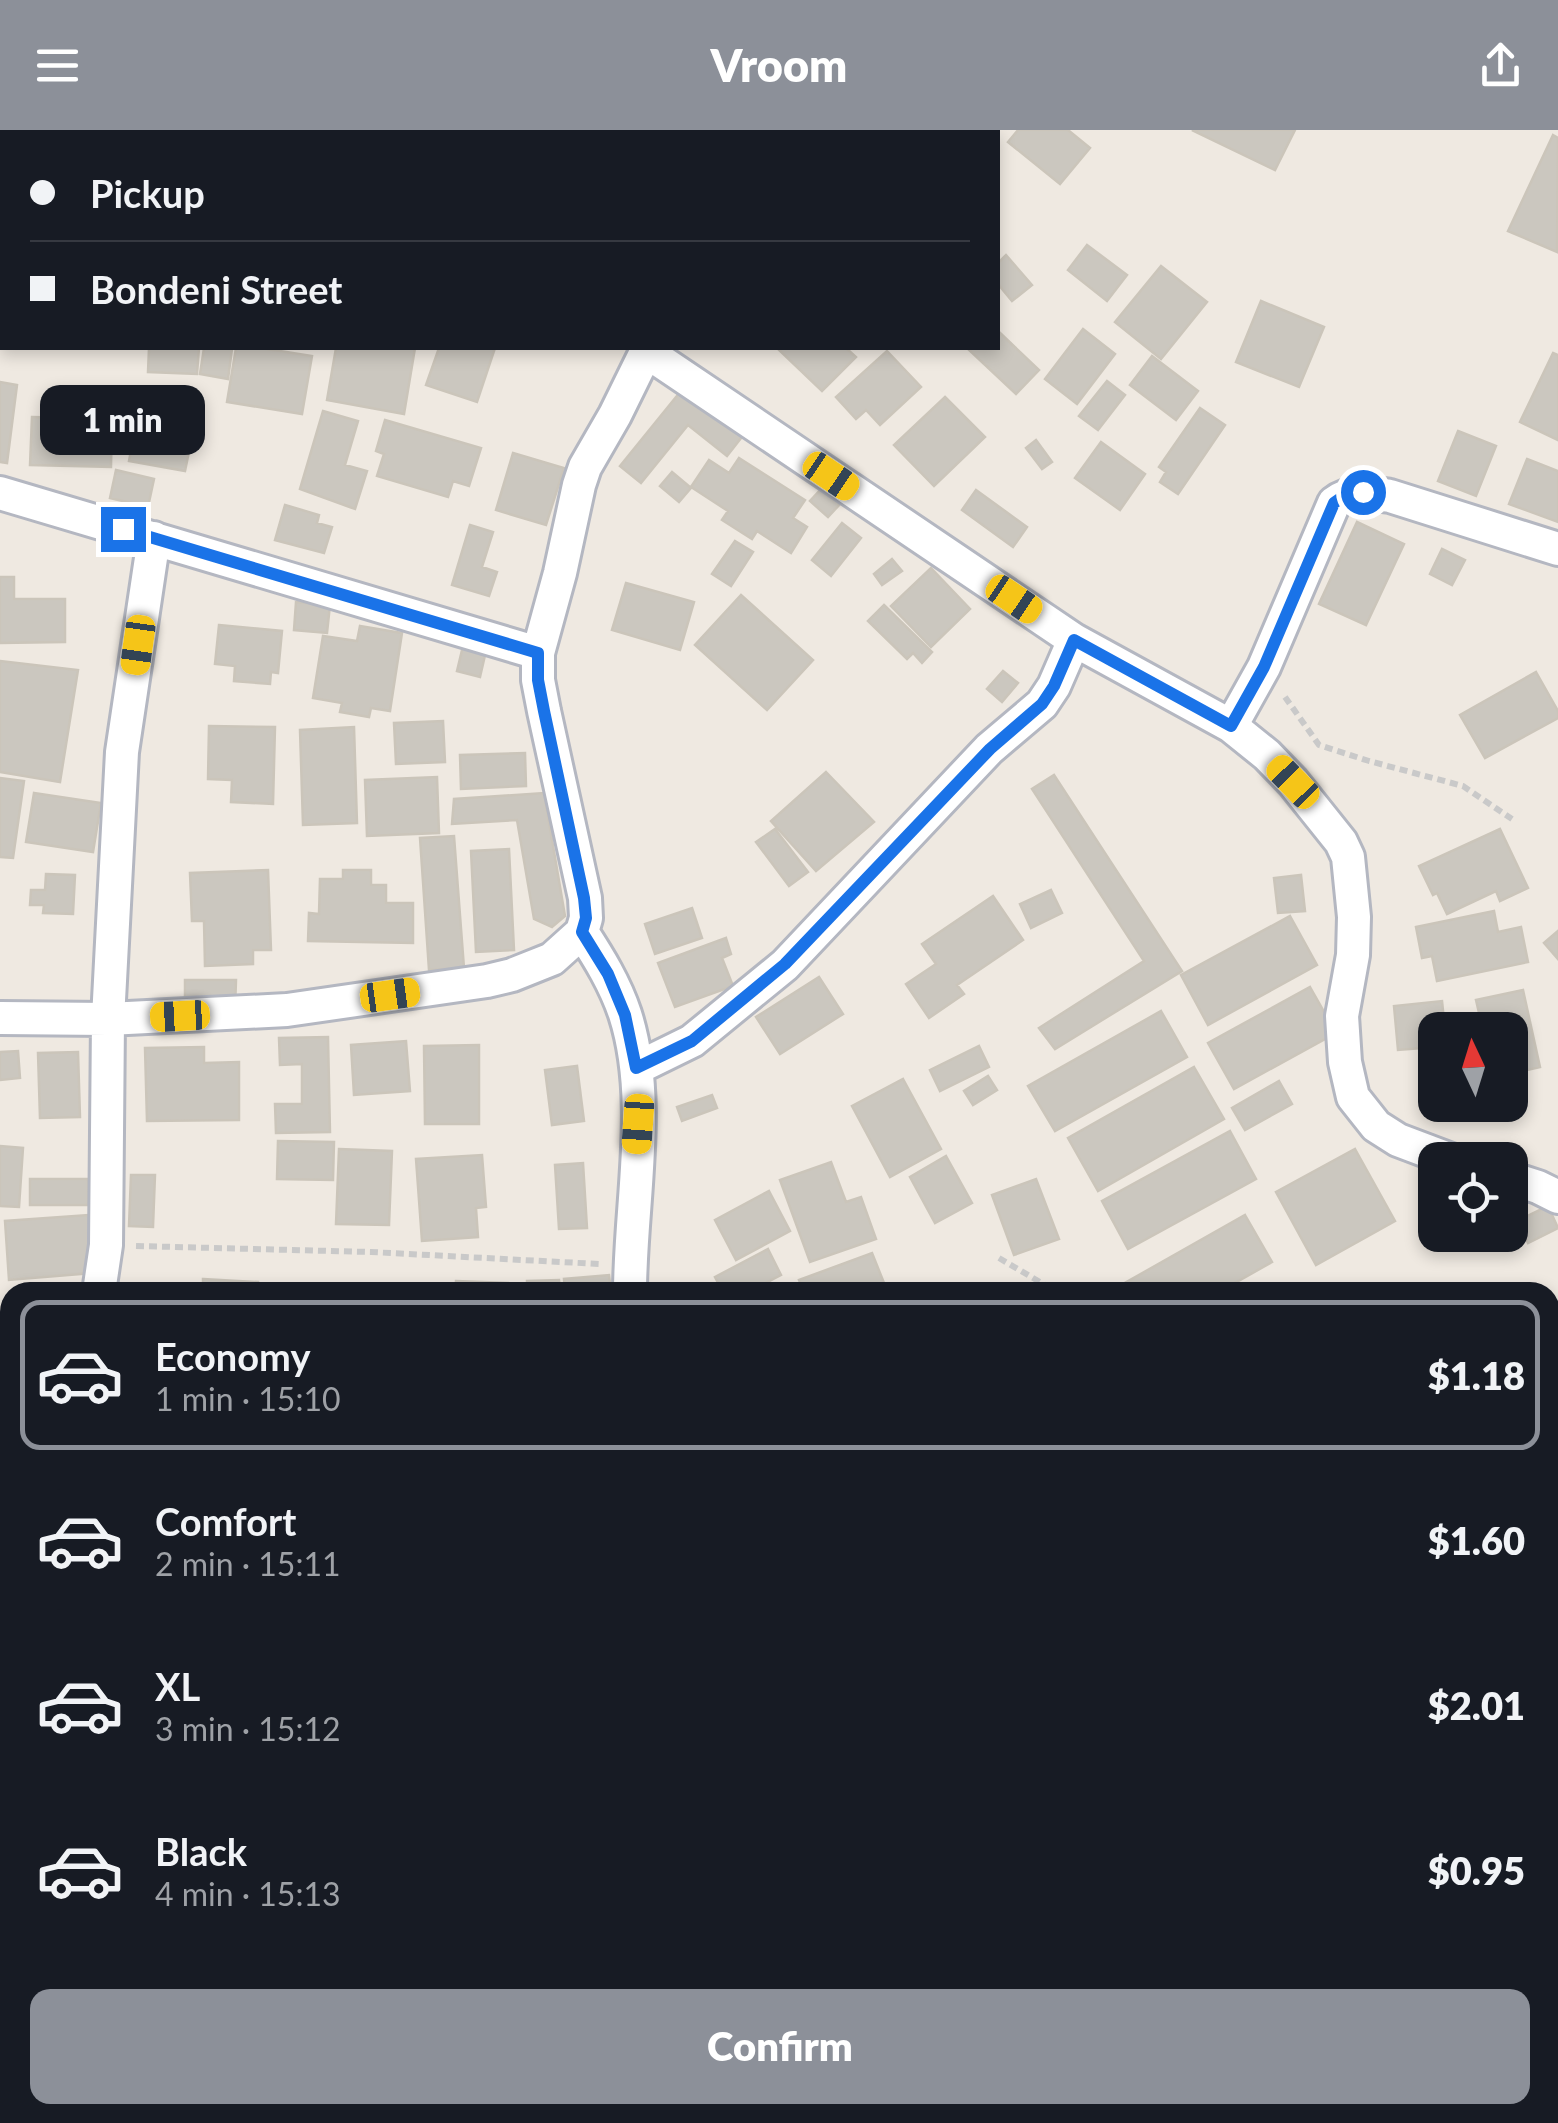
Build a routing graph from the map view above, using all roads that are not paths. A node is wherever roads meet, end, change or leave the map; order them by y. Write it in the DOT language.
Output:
graph roads {
  1 [pos="647,350"];
  2 [pos="0,493"];
  3 [pos="154,538"];
  4 [pos="1558,550"];
  5 [pos="1074,640"];
  6 [pos="538,653"];
  7 [pos="1231,726"];
  8 [pos="582,932"];
  9 [pos="0,1018"];
  10 [pos="108,1020"];
  11 [pos="636,1068"];
  12 [pos="1418,1148"];
  13 [pos="1528,1184"];
  14 [pos="1558,1197"];
  15 [pos="630,1279"];
  16 [pos="100,1282"];
  1 -- 5 [label="street"];
  1 -- 6 [label="street"];
  2 -- 3 [label="street"];
  3 -- 6 [label="street"];
  3 -- 10 [label="street"];
  4 -- 7 [label="street"];
  5 -- 7 [label="street"];
  5 -- 11 [label="street"];
  6 -- 8 [label="street"];
  7 -- 12 [label="street"];
  8 -- 10 [label="street"];
  8 -- 11 [label="street"];
  9 -- 10 [label="street"];
  10 -- 16 [label="street"];
  11 -- 15 [label="street"];
  13 -- 14 [label="street"];
}
